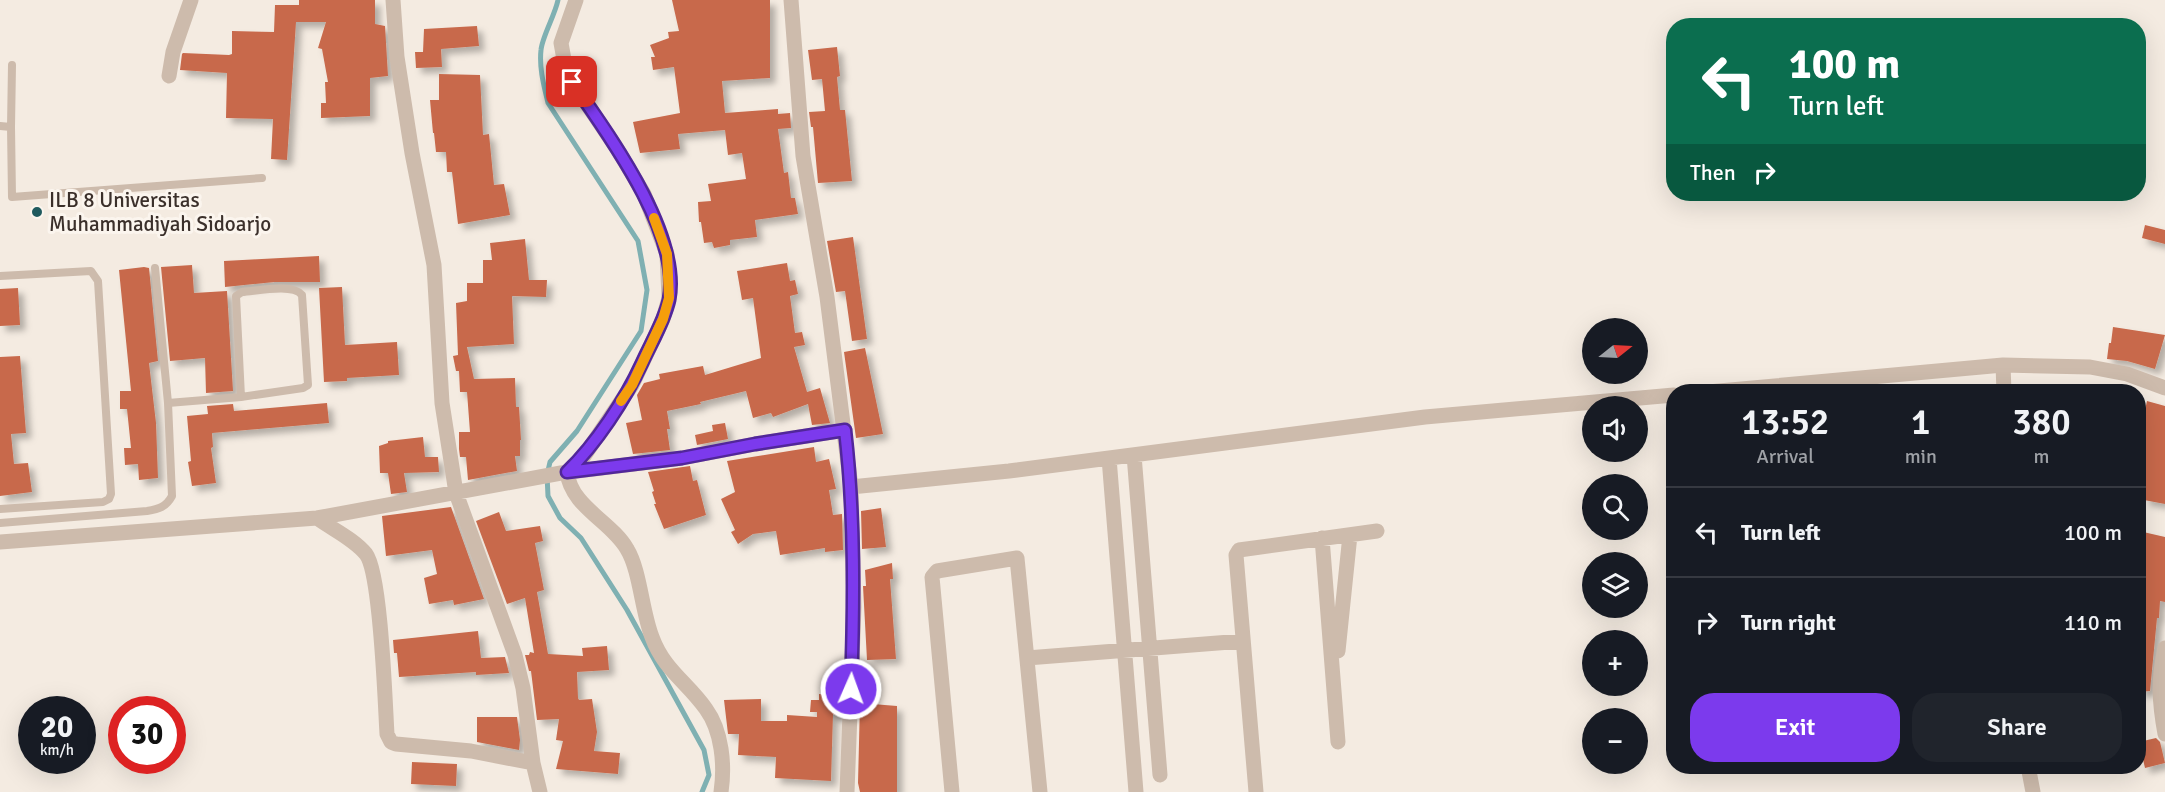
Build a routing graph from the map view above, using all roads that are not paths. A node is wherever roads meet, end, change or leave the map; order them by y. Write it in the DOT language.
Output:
graph roads {
  1 [pos="191,0"];
  2 [pos="393,0"];
  3 [pos="576,0"];
  4 [pos="791,0"];
  5 [pos="12,65"];
  6 [pos="169,76"];
  7 [pos="0,126"];
  8 [pos="11,127"];
  9 [pos="262,178"];
  10 [pos="155,268"];
  11 [pos="0,276"];
  12 [pos="2003,364"];
  13 [pos="1792,384"];
  14 [pos="2004,384"];
  15 [pos="2165,388"];
  16 [pos="1666,396"];
  17 [pos="241,397"];
  18 [pos="168,403"];
  19 [pos="845,430"];
  20 [pos="1134,455"];
  21 [pos="1109,458"];
  22 [pos="564,472"];
  23 [pos="851,487"];
  24 [pos="456,493"];
  25 [pos="0,508"];
  26 [pos="317,518"];
  27 [pos="0,523"];
  28 [pos="1377,531"];
  29 [pos="1350,535"];
  30 [pos="1322,538"];
  31 [pos="0,542"];
  32 [pos="1243,641"];
  33 [pos="1149,648"];
  34 [pos="2165,648"];
  35 [pos="1125,650"];
  36 [pos="1027,658"];
  37 [pos="1334,692"];
  38 [pos="2165,734"];
  39 [pos="1338,742"];
  40 [pos="533,763"];
  41 [pos="2030,774"];
  42 [pos="1160,775"];
  43 [pos="540,792"];
  44 [pos="721,792"];
  45 [pos="847,792"];
  46 [pos="952,792"];
  47 [pos="1040,792"];
  48 [pos="1136,792"];
  49 [pos="1256,792"];
  50 [pos="2033,792"];
  1 -- 6 [label="street"];
  2 -- 24 [label="street"];
  3 -- 22 [label="street"];
  4 -- 19 [label="street"];
  5 -- 8 [label="lane"];
  7 -- 8 [label="lane"];
  8 -- 9 [label="lane"];
  10 -- 18 [label="lane"];
  11 -- 25 [label="lane"];
  12 -- 13 [label="street"];
  12 -- 14 [label="street"];
  12 -- 15 [label="street"];
  16 -- 20 [label="street"];
  17 -- 17 [label="lane"];
  17 -- 18 [label="lane"];
  18 -- 27 [label="lane"];
  19 -- 22 [label="street"];
  19 -- 23 [label="street"];
  20 -- 21 [label="street"];
  20 -- 33 [label="street"];
  21 -- 23 [label="street"];
  21 -- 35 [label="street"];
  22 -- 24 [label="street"];
  22 -- 44 [label="street"];
  23 -- 45 [label="street"];
  24 -- 26 [label="street"];
  24 -- 40 [label="street"];
  26 -- 31 [label="street"];
  26 -- 40 [label="street"];
  28 -- 29 [label="street"];
  29 -- 30 [label="street"];
  29 -- 37 [label="street"];
  30 -- 32 [label="street"];
  30 -- 37 [label="street"];
  32 -- 33 [label="street"];
  32 -- 49 [label="street"];
  33 -- 35 [label="street"];
  33 -- 42 [label="street"];
  34 -- 38 [label="street"];
  35 -- 36 [label="street"];
  35 -- 48 [label="street"];
  36 -- 46 [label="street"];
  36 -- 47 [label="street"];
  37 -- 39 [label="street"];
  40 -- 43 [label="street"];
  41 -- 50 [label="street"];
}
